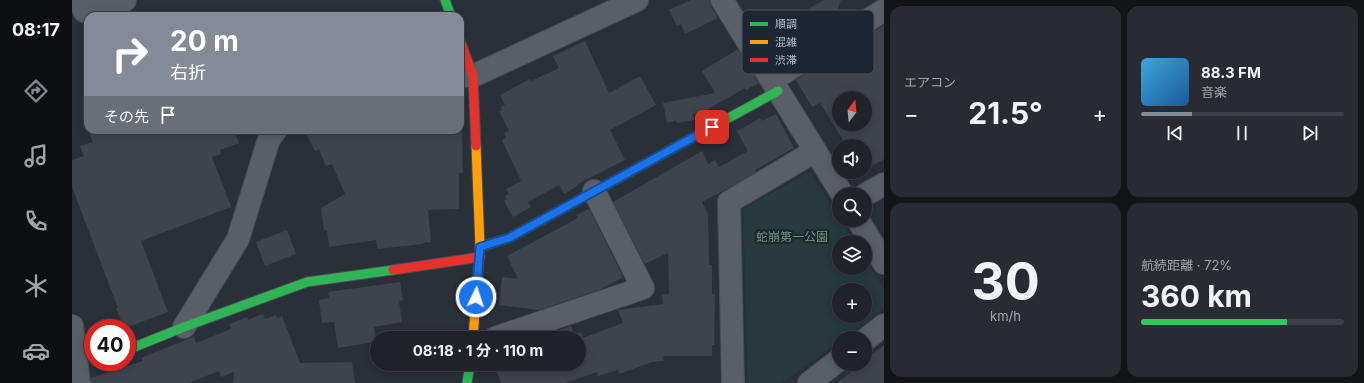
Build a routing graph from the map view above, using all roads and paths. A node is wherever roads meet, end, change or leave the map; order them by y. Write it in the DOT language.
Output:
graph roads {
  1 [pos="80,0"];
  2 [pos="125,0"];
  3 [pos="445,0"];
  4 [pos="637,0"];
  5 [pos="722,0"];
  6 [pos="884,10"];
  7 [pos="450,12"];
  8 [pos="874,17"];
  9 [pos="742,32"];
  10 [pos="464,61"];
  11 [pos="768,74"];
  12 [pos="792,74"];
  13 [pos="467,76"];
  14 [pos="775,86"];
  15 [pos="273,134"];
  16 [pos="815,151"];
  17 [pos="884,184"];
  18 [pos="838,187"];
  19 [pos="594,191"];
  20 [pos="872,191"];
  21 [pos="862,227"];
  22 [pos="480,247"];
  23 [pos="480,257"];
  24 [pos="884,262"];
  25 [pos="884,325"];
  26 [pos="72,326"];
  27 [pos="184,327"];
  28 [pos="474,331"];
  29 [pos="516,331"];
  30 [pos="872,334"];
  31 [pos="136,346"];
  32 [pos="80,350"];
  33 [pos="832,365"];
  34 [pos="469,371"];
  35 [pos="79,383"];
  36 [pos="467,383"];
  37 [pos="733,383"];
  38 [pos="809,383"];
  1 -- 2 [label="street"];
  3 -- 7 [label="street"];
  4 -- 13 [label="street"];
  5 -- 9 [label="street"];
  6 -- 8 [label="street"];
  10 -- 13 [label="street"];
  11 -- 14 [label="street"];
  12 -- 14 [label="street"];
  13 -- 22 [label="street"];
  14 -- 16 [label="street"];
  14 -- 19 [label="street"];
  15 -- 27 [label="street"];
  16 -- 18 [label="street"];
  16 -- 37 [label="street"];
  17 -- 20 [label="street"];
  19 -- 22 [label="street"];
  19 -- 29 [label="street"];
  21 -- 24 [label="street"];
  22 -- 23 [label="street"];
  23 -- 27 [label="street"];
  23 -- 28 [label="street"];
  25 -- 30 [label="street"];
  26 -- 32 [label="street"];
  27 -- 31 [label="street"];
  32 -- 35 [label="street"];
  33 -- 38 [label="street"];
  34 -- 36 [label="street"];
}
